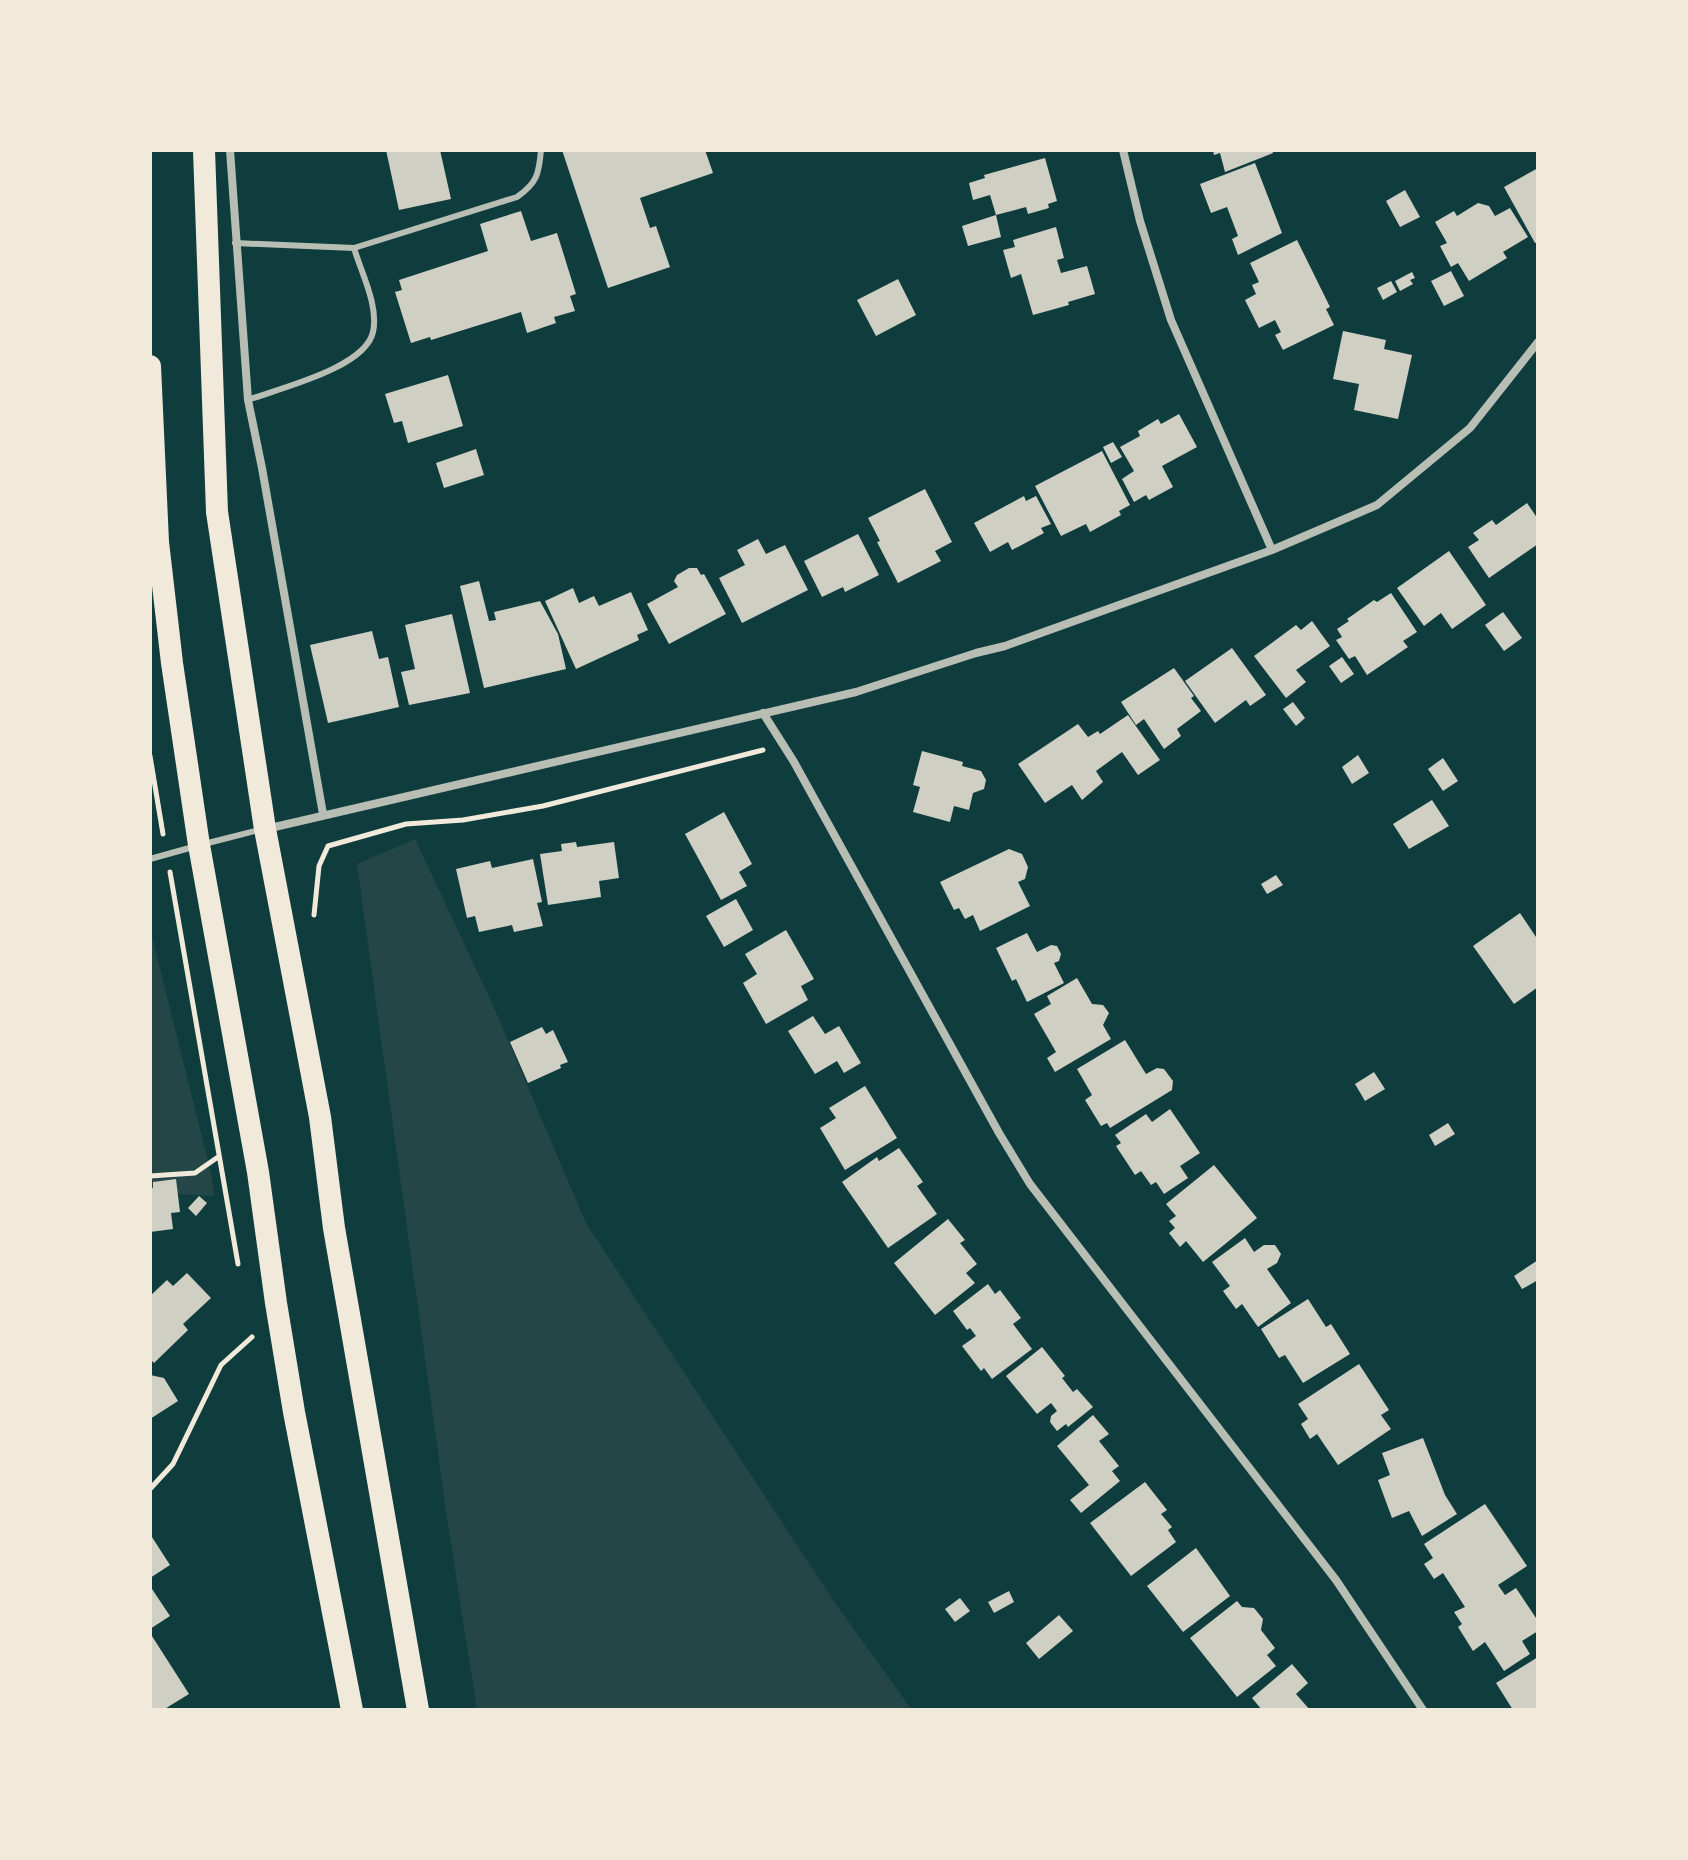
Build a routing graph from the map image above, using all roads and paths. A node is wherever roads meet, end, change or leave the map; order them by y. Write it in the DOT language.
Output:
graph roads {
  1 [pos="204,150"];
  2 [pos="230,150"];
  3 [pos="541,150"];
  4 [pos="1123,150"];
  5 [pos="235,243"];
  6 [pos="354,248"];
  7 [pos="1538,342"];
  8 [pos="150,366"];
  9 [pos="248,400"];
  10 [pos="1272,550"];
  11 [pos="763,713"];
  12 [pos="784,745"];
  13 [pos="150,756"];
  14 [pos="323,814"];
  15 [pos="265,829"];
  16 [pos="199,845"];
  17 [pos="167,855"];
  18 [pos="150,859"];
  19 [pos="316,924"];
  20 [pos="218,1157"];
  21 [pos="258,1172"];
  22 [pos="150,1176"];
  23 [pos="276,1303"];
  24 [pos="150,1489"];
  25 [pos="352,1710"];
  26 [pos="418,1710"];
  27 [pos="1423,1710"];
  1 -- 15 [label="highway"];
  2 -- 5 [label="street"];
  3 -- 6 [label="lane"];
  4 -- 10 [label="street"];
  5 -- 6 [label="lane"];
  5 -- 9 [label="street"];
  6 -- 9 [label="lane"];
  7 -- 10 [label="street"];
  8 -- 16 [label="highway"];
  9 -- 14 [label="street"];
  10 -- 11 [label="street"];
  11 -- 12 [label="street"];
  11 -- 14 [label="street"];
  12 -- 19 [label="path"];
  12 -- 27 [label="street"];
  13 -- 17 [label="path"];
  14 -- 15 [label="street"];
  15 -- 16 [label="lane"];
  15 -- 26 [label="highway"];
  16 -- 17 [label="lane"];
  16 -- 21 [label="highway"];
  17 -- 18 [label="lane"];
  17 -- 20 [label="path"];
  20 -- 21 [label="path"];
  20 -- 22 [label="path"];
  21 -- 23 [label="highway"];
  23 -- 24 [label="path"];
  23 -- 25 [label="highway"];
}
